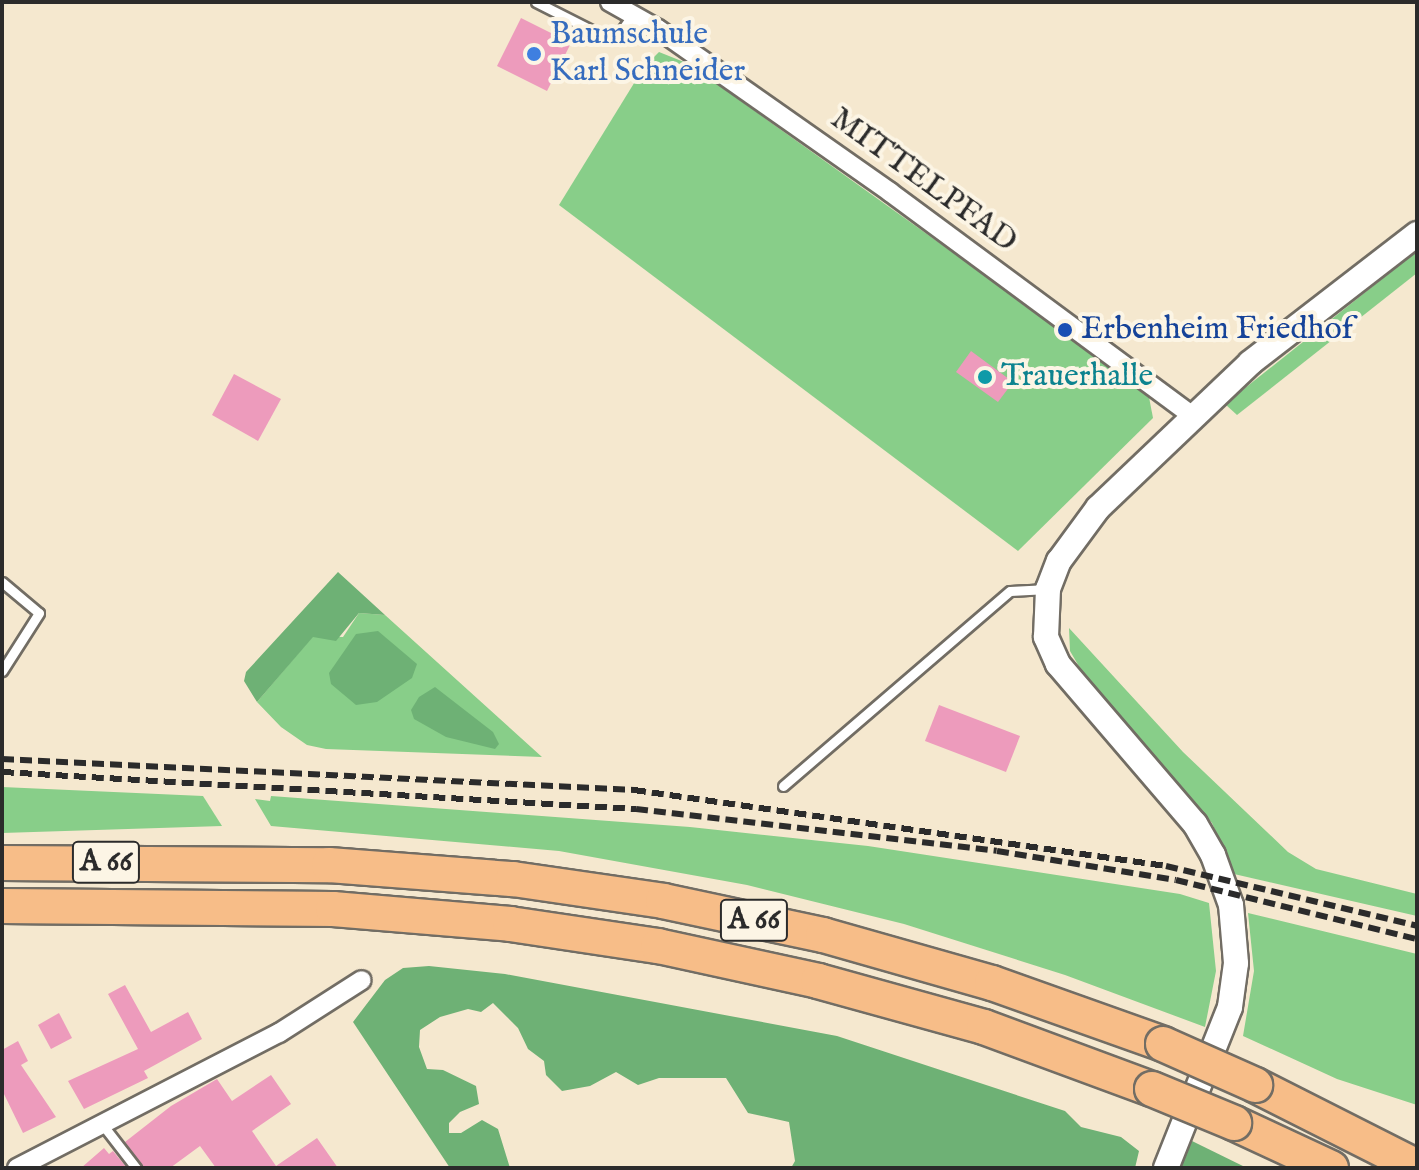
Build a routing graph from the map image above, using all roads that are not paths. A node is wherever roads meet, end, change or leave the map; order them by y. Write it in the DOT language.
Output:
graph roads {
  1 [pos="536,2"];
  2 [pos="610,2"];
  3 [pos="633,15"];
  4 [pos="1417,234"];
  5 [pos="1194,417"];
  6 [pos="2,582"];
  7 [pos="1048,589"];
  8 [pos="2,671"];
  9 [pos="783,786"];
  10 [pos="2,863"];
  11 [pos="2,906"];
  12 [pos="355,986"];
  13 [pos="1255,1085"];
  14 [pos="102,1124"];
  15 [pos="1417,1144"];
  16 [pos="1417,1167"];
  17 [pos="17,1168"];
  18 [pos="136,1168"];
  19 [pos="1166,1168"];
  20 [pos="1331,1168"];
  1 -- 3 [label="lane"];
  2 -- 3 [label="street, MITTELPFAD"];
  3 -- 5 [label="street, MITTELPFAD"];
  4 -- 5 [label="street"];
  5 -- 7 [label="street"];
  6 -- 8 [label="lane"];
  7 -- 9 [label="lane"];
  7 -- 19 [label="street"];
  10 -- 13 [label="highway, A 66, bridge"];
  11 -- 20 [label="highway, A 66, bridge"];
  12 -- 14 [label="street"];
  13 -- 15 [label="highway"];
  13 -- 16 [label="highway, A 66"];
  14 -- 17 [label="street"];
  14 -- 18 [label="lane"];
}
